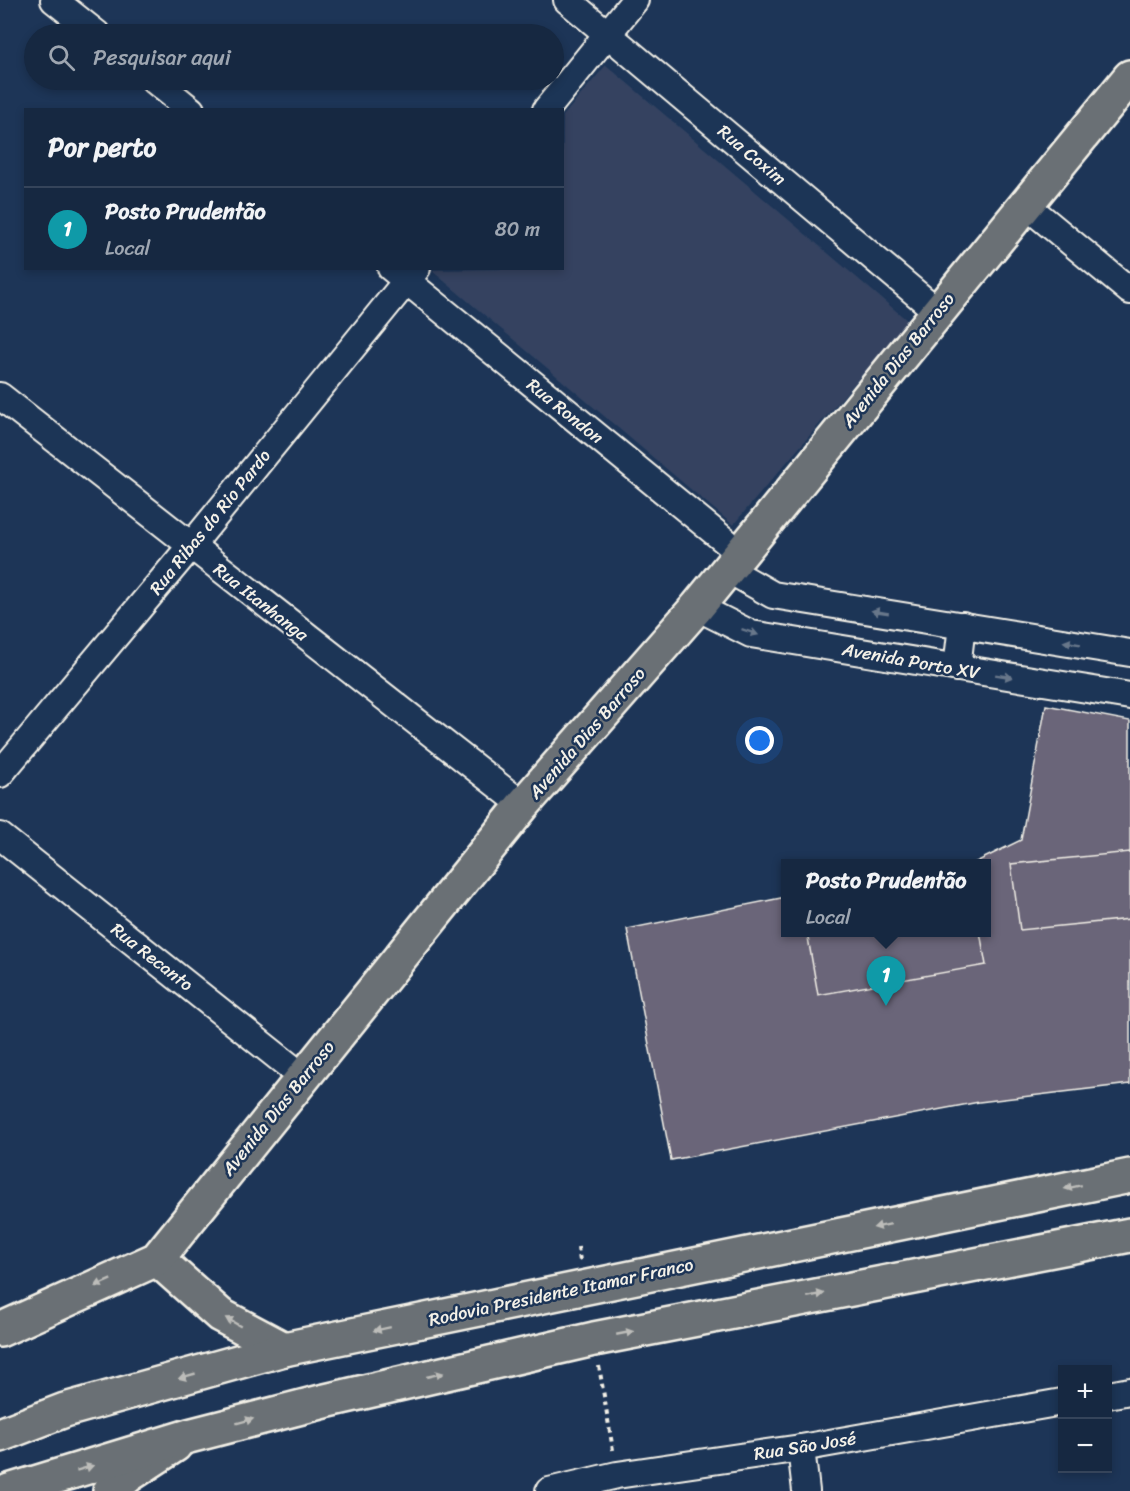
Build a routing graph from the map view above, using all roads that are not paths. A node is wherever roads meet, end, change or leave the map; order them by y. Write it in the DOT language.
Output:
graph roads {
  1 [pos="54,0"];
  2 [pos="567,0"];
  3 [pos="635,0"];
  4 [pos="85,24"];
  5 [pos="607,34"];
  6 [pos="1130,77"];
  7 [pos="564,88"];
  8 [pos="166,90"];
  9 [pos="562,90"];
  10 [pos="189,108"];
  11 [pos="548,108"];
  12 [pos="1026,205"];
  13 [pos="405,273"];
  14 [pos="1130,291"];
  15 [pos="937,311"];
  16 [pos="0,396"];
  17 [pos="190,547"];
  18 [pos="733,561"];
  19 [pos="697,608"];
  20 [pos="962,625"];
  21 [pos="1130,652"];
  22 [pos="957,668"];
  23 [pos="1130,696"];
  24 [pos="0,774"];
  25 [pos="523,805"];
  26 [pos="0,836"];
  27 [pos="303,1077"];
  28 [pos="1130,1176"];
  29 [pos="1130,1235"];
  30 [pos="156,1259"];
  31 [pos="0,1330"];
  32 [pos="284,1349"];
  33 [pos="1130,1391"];
  34 [pos="1112,1394"];
  35 [pos="1058,1403"];
  36 [pos="0,1435"];
  37 [pos="189,1436"];
  38 [pos="801,1448"];
  39 [pos="9,1491"];
  40 [pos="110,1491"];
  41 [pos="549,1491"];
  42 [pos="806,1491"];
  1 -- 4 [label="street"];
  2 -- 5 [label="street, Rua Coxim"];
  3 -- 5 [label="street"];
  5 -- 7 [label="street"];
  5 -- 15 [label="street, Rua Coxim"];
  6 -- 12 [label="main road, Avenida Dias Barroso"];
  8 -- 10 [label="street"];
  9 -- 11 [label="street"];
  12 -- 14 [label="street"];
  12 -- 15 [label="main road, Avenida Dias Barroso"];
  13 -- 17 [label="street, Rua Ribas do Rio Pardo"];
  13 -- 18 [label="street, Rua Rondon"];
  15 -- 18 [label="main road, Avenida Dias Barroso"];
  16 -- 17 [label="street, Rua Itanhanga"];
  17 -- 24 [label="street, Rua Ribas do Rio Pardo"];
  17 -- 25 [label="street, Rua Itanhanga"];
  18 -- 19 [label="main road, Avenida Dias Barroso"];
  20 -- 18 [label="street, one-way"];
  19 -- 22 [label="street, Avenida Porto XV, one-way"];
  19 -- 25 [label="main road, Avenida Dias Barroso"];
  21 -- 20 [label="street, one-way"];
  20 -- 22 [label="street"];
  22 -- 23 [label="street, Avenida Porto XV, one-way"];
  25 -- 27 [label="main road, Avenida Dias Barroso"];
  26 -- 27 [label="street, Rua Recanto"];
  27 -- 30 [label="main road, Avenida Dias Barroso"];
  28 -- 32 [label="main road, Rodovia Presidente Itamar Franco, one-way"];
  37 -- 29 [label="main road, one-way"];
  30 -- 31 [label="main road, Avenida Dias Barroso, one-way"];
  32 -- 30 [label="main road, one-way"];
  32 -- 36 [label="main road, Rodovia Presidente Itamar Franco, one-way"];
  33 -- 34 [label="street"];
  35 -- 38 [label="street, Rua São José"];
  39 -- 37 [label="main road, one-way"];
  37 -- 40 [label="main road"];
  38 -- 41 [label="street, Rua São José"];
  38 -- 42 [label="street"];
}
